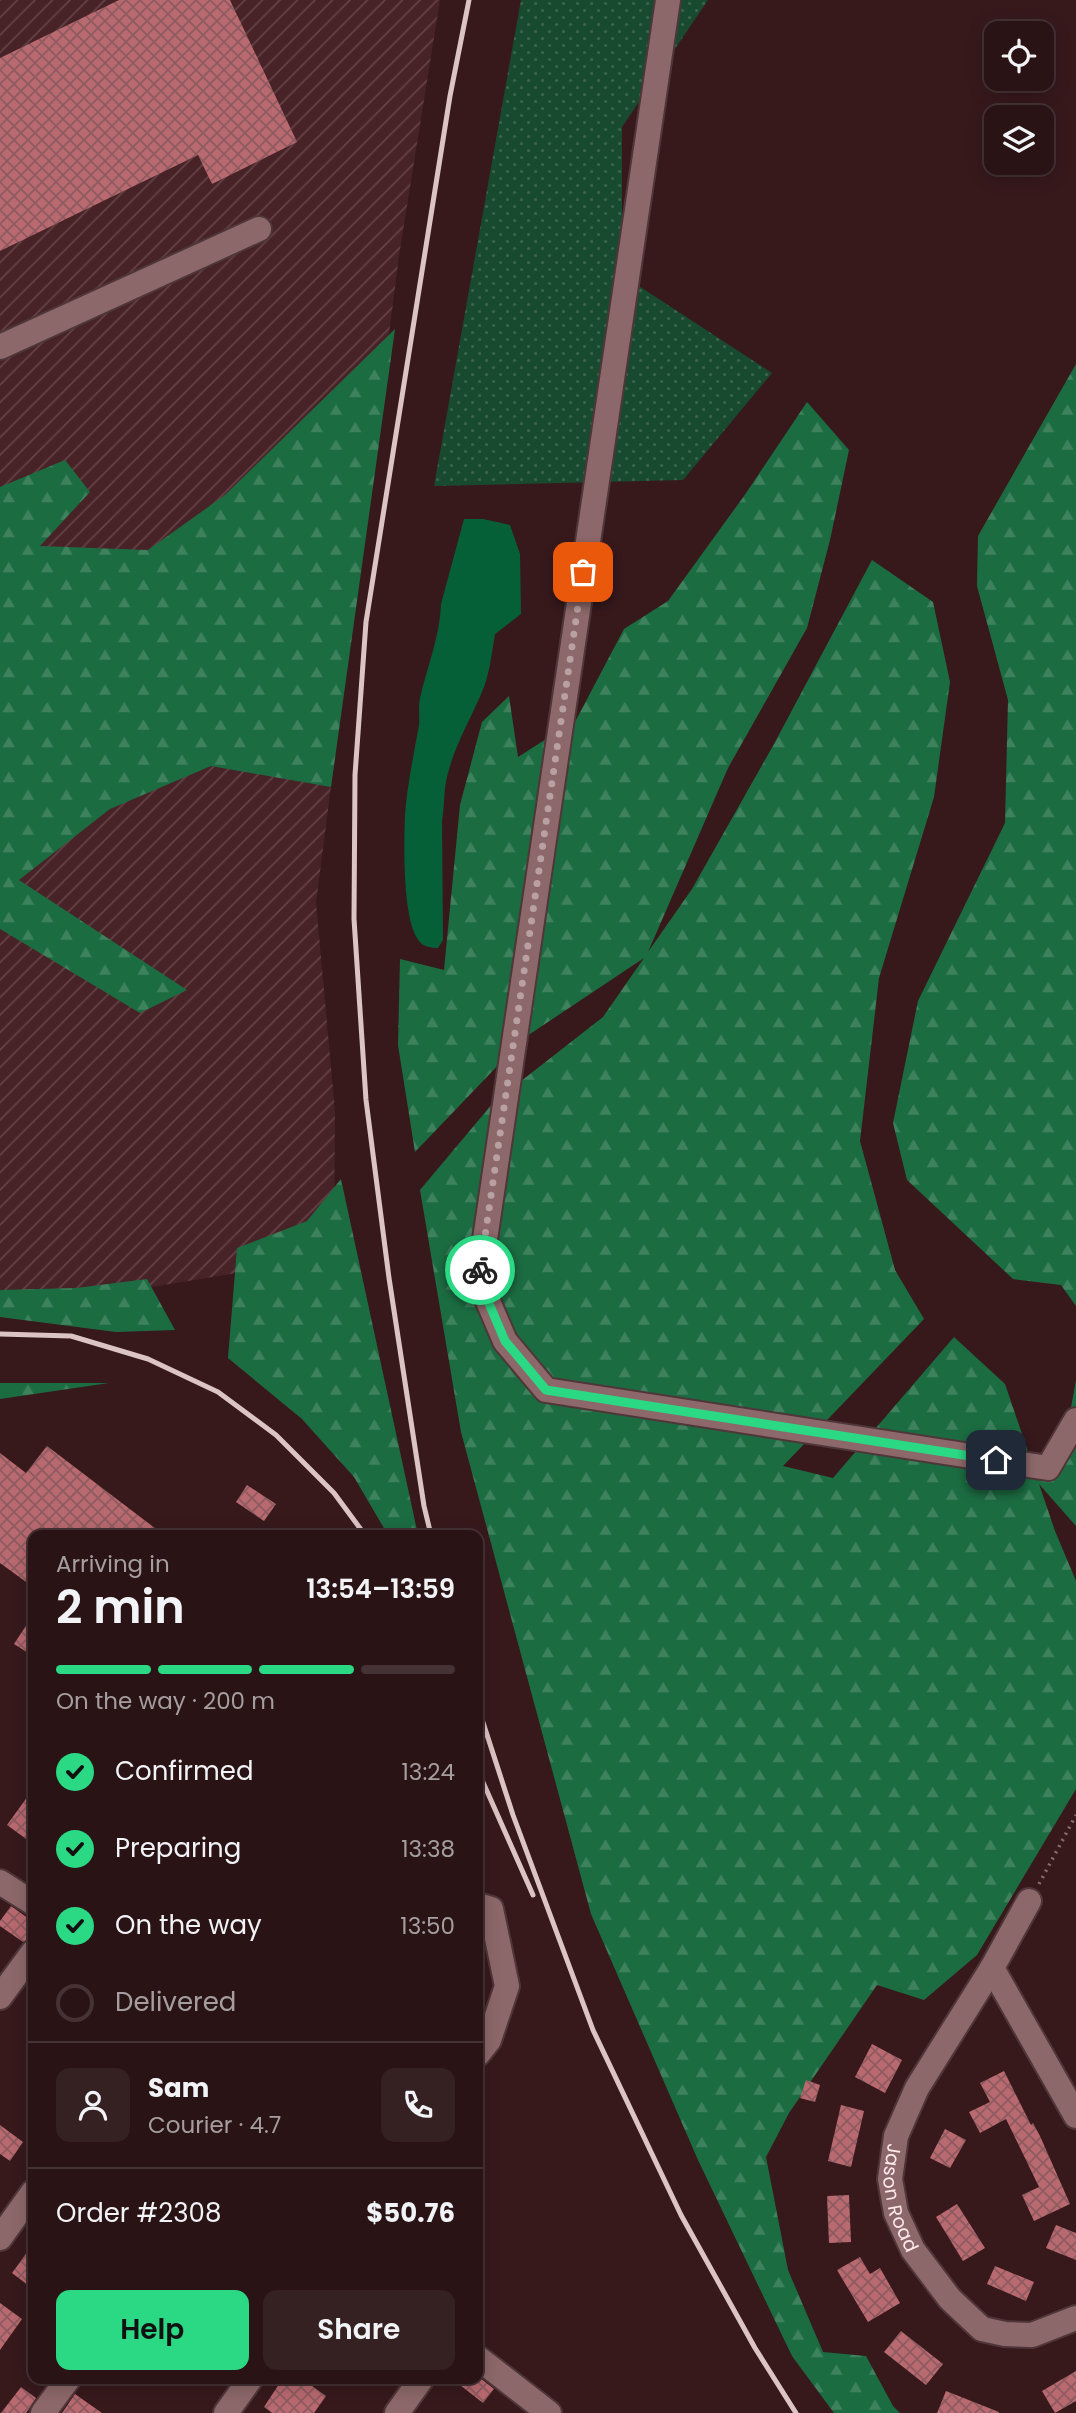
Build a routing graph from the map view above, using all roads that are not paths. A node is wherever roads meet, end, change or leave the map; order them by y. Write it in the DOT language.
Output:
graph roads {
  1 [pos="668,0"];
  2 [pos="259,229"];
  3 [pos="0,347"];
  4 [pos="1076,1420"];
  5 [pos="0,1882"];
  6 [pos="28,1900"];
  7 [pos="1029,1901"];
  8 [pos="483,1907"];
  9 [pos="28,1959"];
  10 [pos="992,1968"];
  11 [pos="0,1997"];
  12 [pos="483,2048"];
  13 [pos="1076,2116"];
  14 [pos="28,2199"];
  15 [pos="0,2238"];
  16 [pos="1076,2318"];
  17 [pos="483,2362"];
  18 [pos="65,2384"];
  19 [pos="247,2384"];
  20 [pos="418,2384"];
  21 [pos="43,2413"];
  22 [pos="226,2413"];
  23 [pos="397,2413"];
  24 [pos="549,2413"];
  1 -- 4 [label="street"];
  2 -- 3 [label="street"];
  5 -- 6 [label="street"];
  7 -- 10 [label="street, Jason Road"];
  8 -- 12 [label="street"];
  9 -- 11 [label="street"];
  10 -- 13 [label="street"];
  10 -- 16 [label="street, Jason Road"];
  14 -- 15 [label="street"];
  17 -- 24 [label="street"];
  18 -- 21 [label="street"];
  19 -- 22 [label="street"];
  20 -- 23 [label="street"];
}
